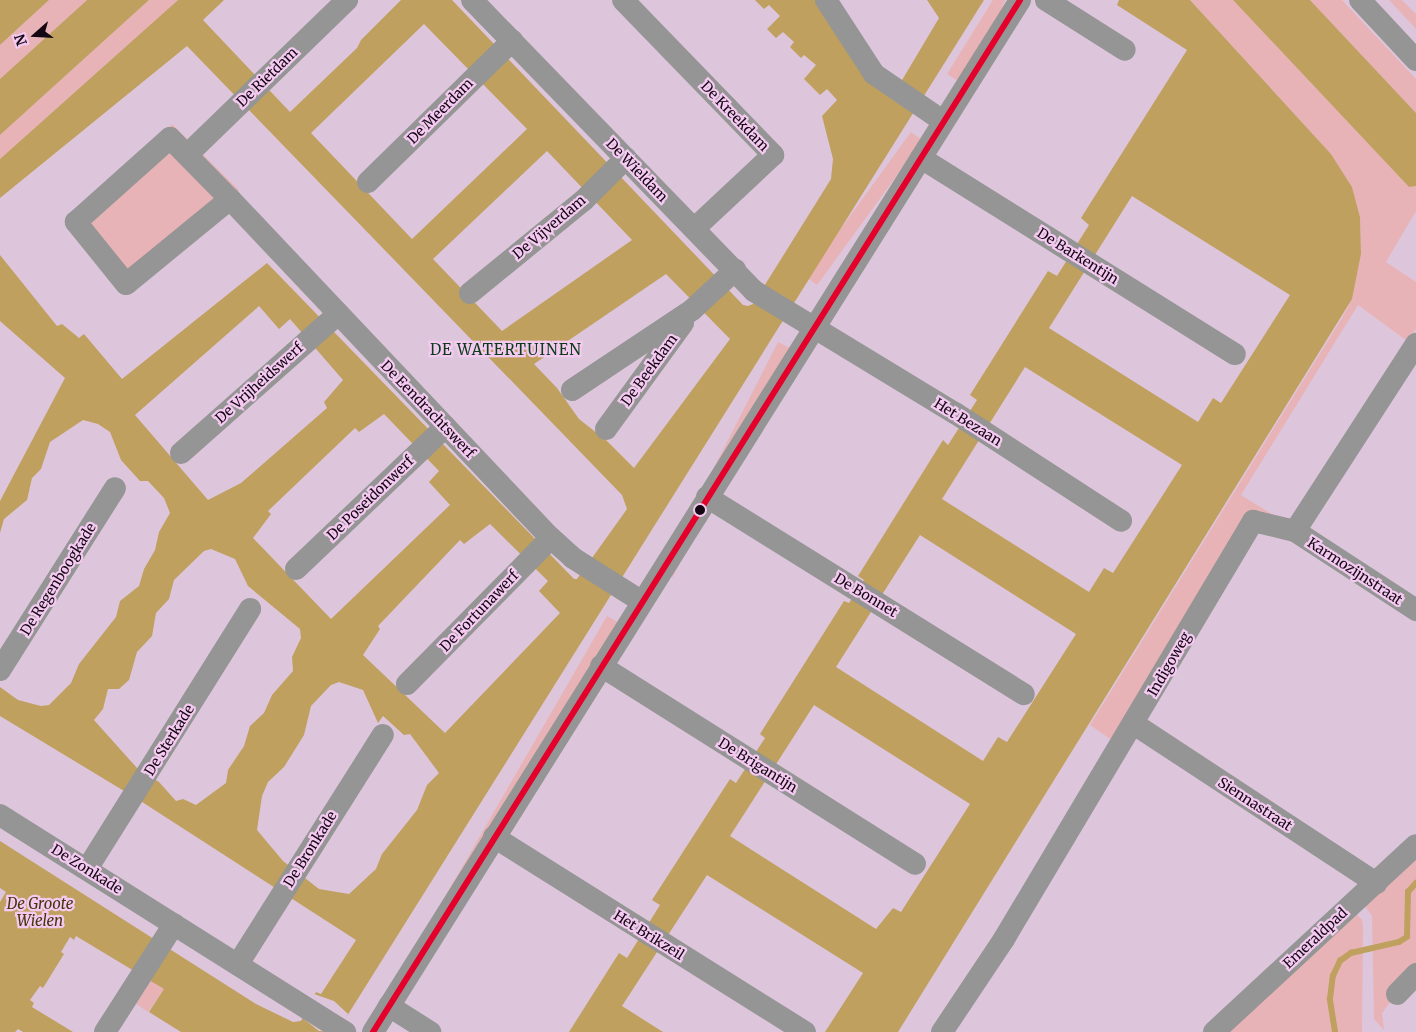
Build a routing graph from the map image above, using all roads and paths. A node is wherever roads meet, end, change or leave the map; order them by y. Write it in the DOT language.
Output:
graph roads {
  1 [pos="347,0"];
  2 [pos="472,0"];
  3 [pos="623,0"];
  4 [pos="826,0"];
  5 [pos="1020,0"];
  6 [pos="1046,0"];
  7 [pos="1360,0"];
  8 [pos="508,44"];
  9 [pos="1125,50"];
  10 [pos="1416,60"];
  11 [pos="943,121"];
  12 [pos="187,155"];
  13 [pos="921,158"];
  14 [pos="622,162"];
  15 [pos="368,182"];
  16 [pos="230,200"];
  17 [pos="694,228"];
  18 [pos="731,274"];
  19 [pos="470,293"];
  20 [pos="692,310"];
  21 [pos="334,318"];
  22 [pos="805,320"];
  23 [pos="1416,344"];
  24 [pos="1235,354"];
  25 [pos="572,390"];
  26 [pos="606,429"];
  27 [pos="443,430"];
  28 [pos="181,453"];
  29 [pos="115,488"];
  30 [pos="707,497"];
  31 [pos="1121,521"];
  32 [pos="1295,531"];
  33 [pos="549,541"];
  34 [pos="296,569"];
  35 [pos="641,601"];
  36 [pos="250,609"];
  37 [pos="1416,610"];
  38 [pos="601,666"];
  39 [pos="0,670"];
  40 [pos="407,684"];
  41 [pos="1024,694"];
  42 [pos="1134,724"];
  43 [pos="383,735"];
  44 [pos="0,815"];
  45 [pos="494,837"];
  46 [pos="1416,845"];
  47 [pos="915,864"];
  48 [pos="87,869"];
  49 [pos="1376,883"];
  50 [pos="170,929"];
  51 [pos="238,964"];
  52 [pos="1416,974"];
  53 [pos="1398,994"];
  54 [pos="389,1006"];
  55 [pos="344,1031"];
  56 [pos="105,1032"];
  57 [pos="372,1032"];
  58 [pos="430,1032"];
  59 [pos="805,1032"];
  60 [pos="942,1032"];
  61 [pos="1214,1032"];
  1 -- 12 [label="street, De Rietdam"];
  2 -- 8 [label="street, De Wieldam"];
  3 -- 17 [label="street, De Kreekdam"];
  4 -- 11 [label="street"];
  5 -- 11 [label="street"];
  6 -- 9 [label="street"];
  7 -- 10 [label="street"];
  8 -- 14 [label="street, De Wieldam"];
  8 -- 15 [label="street, De Meerdam"];
  11 -- 13 [label="street"];
  12 -- 16 [label="street, De Eendrachtswerf"];
  12 -- 16 [label="street, De Eendrachtswerf"];
  13 -- 22 [label="street"];
  13 -- 24 [label="street, De Barkentijn"];
  14 -- 17 [label="street, De Wieldam"];
  14 -- 19 [label="street, De Vijverdam"];
  16 -- 21 [label="street, De Eendrachtswerf"];
  17 -- 18 [label="street, De Wieldam"];
  18 -- 20 [label="street, De Beekdam"];
  18 -- 22 [label="street, De Wieldam"];
  20 -- 25 [label="street, De Beekdam"];
  20 -- 26 [label="street, De Beekdam"];
  21 -- 27 [label="street, De Eendrachtswerf"];
  21 -- 28 [label="street, De Vrijheidswerf"];
  22 -- 30 [label="street"];
  22 -- 31 [label="street, Het Bezaan"];
  23 -- 32 [label="street"];
  27 -- 33 [label="street, De Eendrachtswerf"];
  27 -- 34 [label="street, De Poseidonwerf"];
  29 -- 39 [label="street, De Regenboogkade"];
  30 -- 35 [label="street"];
  30 -- 41 [label="street, De Bonnet"];
  32 -- 37 [label="street, Karmozijnstraat"];
  32 -- 42 [label="street, Indigoweg"];
  33 -- 35 [label="street, De Eendrachtswerf"];
  33 -- 40 [label="street, De Fortunawerf"];
  35 -- 38 [label="street"];
  36 -- 48 [label="street, De Sterkade"];
  38 -- 45 [label="street"];
  38 -- 47 [label="street, De Brigantijn"];
  42 -- 49 [label="street, Siennastraat"];
  42 -- 60 [label="street, Indigoweg"];
  43 -- 51 [label="street, De Bronkade"];
  44 -- 48 [label="street, De Zonkade"];
  45 -- 54 [label="street"];
  45 -- 59 [label="street, Het Brikzeil"];
  46 -- 49 [label="street, Emeraldpad"];
  48 -- 50 [label="street, De Zonkade"];
  49 -- 61 [label="street, Emeraldpad"];
  50 -- 51 [label="street, De Zonkade"];
  50 -- 56 [label="street"];
  51 -- 55 [label="street, De Zonkade"];
  52 -- 53 [label="street"];
  54 -- 57 [label="street"];
  54 -- 58 [label="street"];
}
